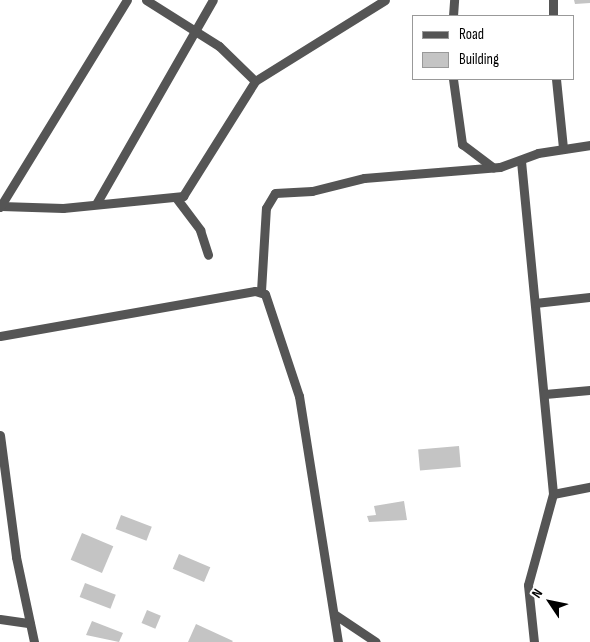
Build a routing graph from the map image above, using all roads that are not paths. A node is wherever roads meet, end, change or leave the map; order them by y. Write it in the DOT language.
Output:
graph roads {
  1 [pos="127,0"];
  2 [pos="146,0"];
  3 [pos="213,0"];
  4 [pos="385,0"];
  5 [pos="454,0"];
  6 [pos="553,0"];
  7 [pos="453,15"];
  8 [pos="553,15"];
  9 [pos="194,30"];
  10 [pos="255,80"];
  11 [pos="453,80"];
  12 [pos="556,80"];
  13 [pos="590,145"];
  14 [pos="563,148"];
  15 [pos="521,161"];
  16 [pos="493,167"];
  17 [pos="177,199"];
  18 [pos="96,204"];
  19 [pos="0,207"];
  20 [pos="208,255"];
  21 [pos="261,291"];
  22 [pos="590,297"];
  23 [pos="535,303"];
  24 [pos="0,336"];
  25 [pos="590,390"];
  26 [pos="545,394"];
  27 [pos="0,435"];
  28 [pos="590,487"];
  29 [pos="553,494"];
  30 [pos="334,614"];
  31 [pos="0,619"];
  32 [pos="30,623"];
  33 [pos="34,642"];
  34 [pos="338,642"];
  35 [pos="376,642"];
  36 [pos="534,642"];
  1 -- 19 [label="street"];
  2 -- 9 [label="street"];
  3 -- 9 [label="street"];
  4 -- 10 [label="street"];
  5 -- 7 [label="street"];
  6 -- 8 [label="street"];
  9 -- 10 [label="street"];
  9 -- 18 [label="street"];
  10 -- 17 [label="street"];
  11 -- 16 [label="street"];
  12 -- 14 [label="street"];
  13 -- 14 [label="street"];
  14 -- 15 [label="street"];
  15 -- 16 [label="street"];
  15 -- 23 [label="street"];
  16 -- 21 [label="street"];
  17 -- 18 [label="street"];
  17 -- 20 [label="street"];
  18 -- 19 [label="street"];
  21 -- 24 [label="street"];
  21 -- 30 [label="street"];
  22 -- 23 [label="street"];
  23 -- 26 [label="street"];
  25 -- 26 [label="street"];
  26 -- 29 [label="street"];
  27 -- 32 [label="street"];
  28 -- 29 [label="street"];
  29 -- 36 [label="street"];
  30 -- 34 [label="street"];
  30 -- 35 [label="street"];
  31 -- 32 [label="street"];
  32 -- 33 [label="street"];
}
